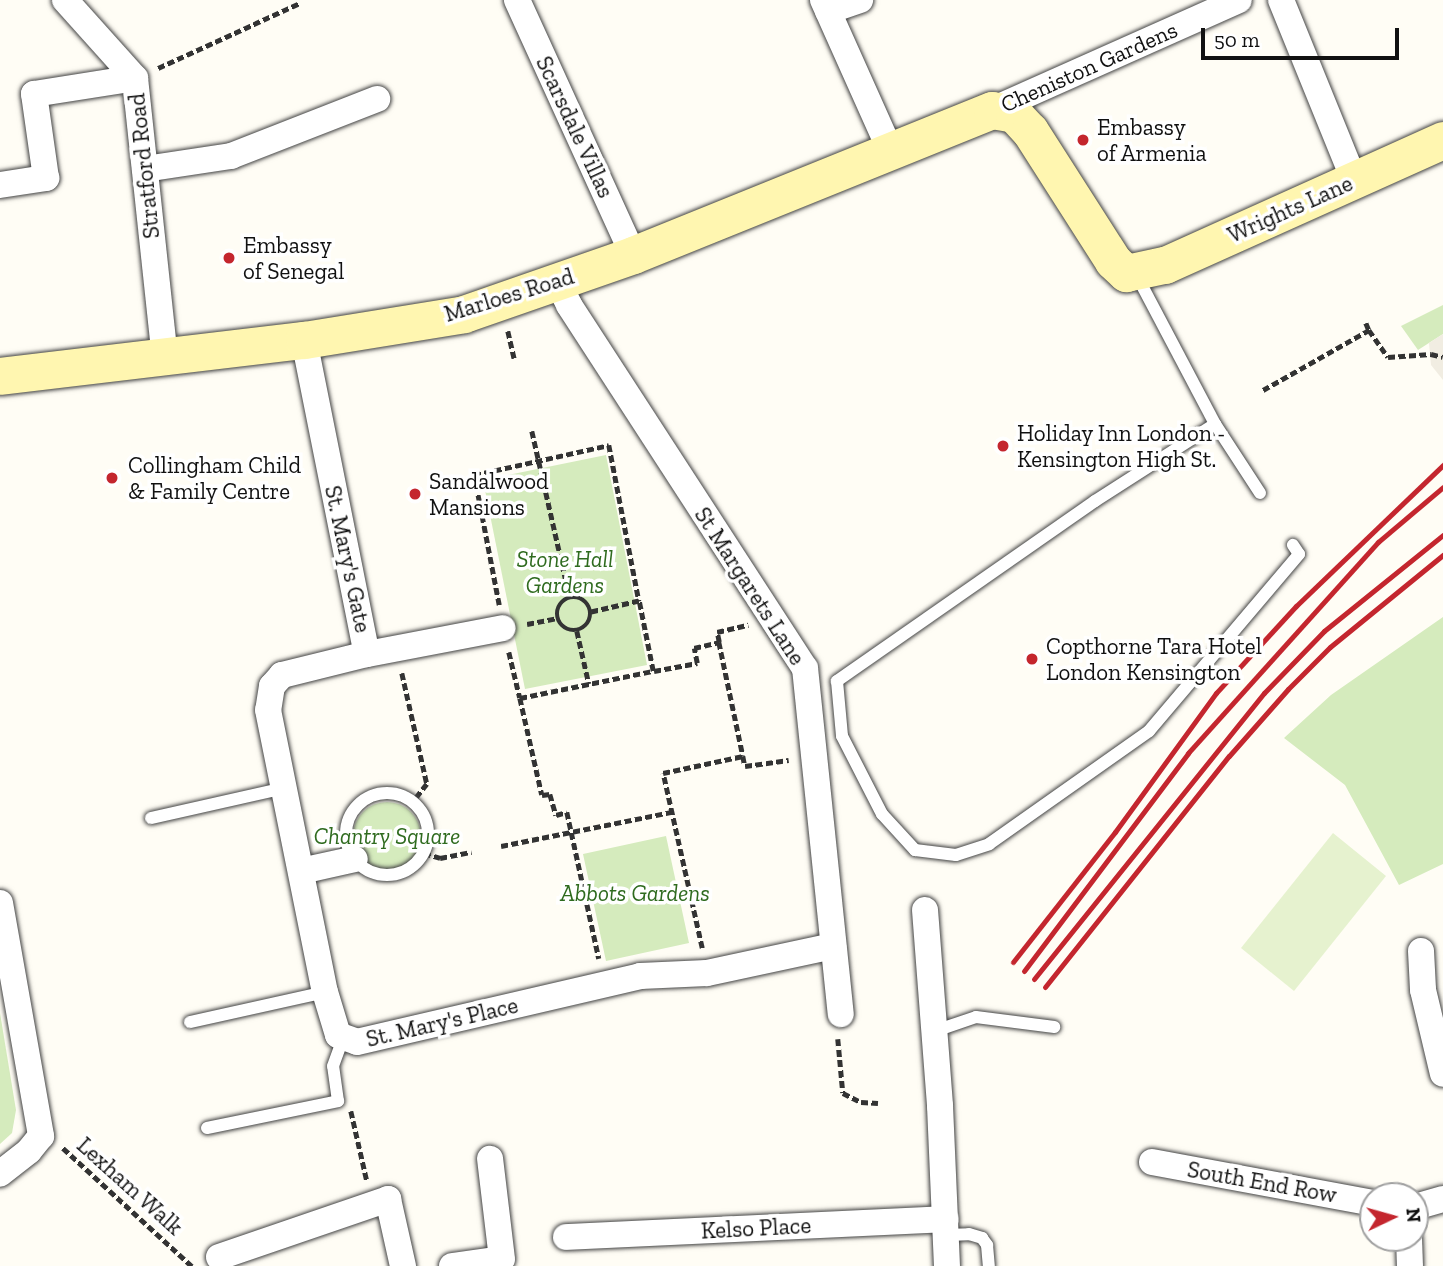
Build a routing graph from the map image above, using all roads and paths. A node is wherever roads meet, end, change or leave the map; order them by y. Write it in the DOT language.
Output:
graph roads {
  1 [pos="65,0"];
  2 [pos="517,0"];
  3 [pos="860,0"];
  4 [pos="1239,0"];
  5 [pos="1281,0"];
  6 [pos="300,3"];
  7 [pos="826,5"];
  8 [pos="135,78"];
  9 [pos="376,99"];
  10 [pos="992,110"];
  11 [pos="1443,140"];
  12 [pos="891,152"];
  13 [pos="145,169"];
  14 [pos="1354,180"];
  15 [pos="0,185"];
  16 [pos="633,255"];
  17 [pos="1136,273"];
  18 [pos="557,281"];
  19 [pos="1366,323"];
  20 [pos="1369,330"];
  21 [pos="304,340"];
  22 [pos="165,357"];
  23 [pos="1443,357"];
  24 [pos="0,376"];
  25 [pos="1263,390"];
  26 [pos="1215,424"];
  27 [pos="532,431"];
  28 [pos="539,462"];
  29 [pos="1260,493"];
  30 [pos="1293,545"];
  31 [pos="570,598"];
  32 [pos="639,601"];
  33 [pos="591,612"];
  34 [pos="558,618"];
  35 [pos="773,620"];
  36 [pos="503,628"];
  37 [pos="577,631"];
  38 [pos="719,642"];
  39 [pos="397,648"];
  40 [pos="368,654"];
  41 [pos="653,671"];
  42 [pos="589,684"];
  43 [pos="520,698"];
  44 [pos="268,710"];
  45 [pos="743,756"];
  46 [pos="814,756"];
  47 [pos="284,788"];
  48 [pos="413,802"];
  49 [pos="671,812"];
  50 [pos="152,818"];
  51 [pos="572,832"];
  52 [pos="501,846"];
  53 [pos="471,852"];
  54 [pos="424,853"];
  55 [pos="355,859"];
  56 [pos="300,871"];
  57 [pos="0,904"];
  58 [pos="925,910"];
  59 [pos="833,946"];
  60 [pos="1421,951"];
  61 [pos="707,973"];
  62 [pos="604,984"];
  63 [pos="325,992"];
  64 [pos="841,1014"];
  65 [pos="190,1022"];
  66 [pos="1054,1027"];
  67 [pos="935,1031"];
  68 [pos="343,1039"];
  69 [pos="1443,1074"];
  70 [pos="338,1101"];
  71 [pos="878,1103"];
  72 [pos="207,1128"];
  73 [pos="41,1136"];
  74 [pos="490,1159"];
  75 [pos="1152,1162"];
  76 [pos="0,1174"];
  77 [pos="1359,1200"];
  78 [pos="372,1205"];
  79 [pos="946,1227"];
  80 [pos="566,1237"];
  81 [pos="216,1262"];
  82 [pos="192,1266"];
  83 [pos="403,1266"];
  84 [pos="452,1266"];
  85 [pos="947,1266"];
  86 [pos="989,1266"];
  1 -- 8 [label="street, Stratford Road"];
  2 -- 16 [label="street, Scarsdale Villas"];
  3 -- 7 [label="street"];
  4 -- 10 [label="street, Cheniston Gardens"];
  5 -- 14 [label="street"];
  6 -- 8 [label="path"];
  7 -- 12 [label="street"];
  8 -- 13 [label="street, Stratford Road"];
  8 -- 15 [label="street"];
  9 -- 13 [label="street"];
  10 -- 12 [label="street, Marloes Road"];
  10 -- 17 [label="street, Cheniston Gardens"];
  11 -- 14 [label="street, Wrights Lane"];
  12 -- 16 [label="street, Marloes Road"];
  13 -- 22 [label="street, Stratford Road"];
  14 -- 17 [label="street, Wrights Lane"];
  16 -- 18 [label="street, Marloes Road"];
  17 -- 26 [label="lane"];
  18 -- 21 [label="street, Marloes Road"];
  18 -- 35 [label="street, St Margarets Lane"];
  19 -- 20 [label="path"];
  20 -- 23 [label="path"];
  20 -- 25 [label="path"];
  21 -- 22 [label="street, Marloes Road"];
  21 -- 40 [label="street, St. Mary's Gate"];
  22 -- 24 [label="street, Marloes Road"];
  26 -- 29 [label="lane"];
  26 -- 30 [label="lane"];
  27 -- 28 [label="path"];
  28 -- 31 [label="path"];
  28 -- 32 [label="path"];
  28 -- 36 [label="path"];
  31 -- 33 [label="path"];
  31 -- 34 [label="path"];
  32 -- 33 [label="path"];
  32 -- 41 [label="path"];
  33 -- 37 [label="path"];
  34 -- 36 [label="path"];
  34 -- 37 [label="path"];
  35 -- 38 [label="path"];
  35 -- 46 [label="street, St Margarets Lane"];
  36 -- 39 [label="street"];
  36 -- 43 [label="path"];
  37 -- 42 [label="path"];
  38 -- 41 [label="path"];
  38 -- 45 [label="path"];
  39 -- 40 [label="street"];
  39 -- 48 [label="path"];
  40 -- 44 [label="street, St. Mary's Gate"];
  41 -- 42 [label="path"];
  42 -- 43 [label="path"];
  43 -- 51 [label="path"];
  44 -- 47 [label="street, St. Mary's Place"];
  45 -- 46 [label="path"];
  45 -- 49 [label="path"];
  46 -- 59 [label="street, St Margarets Lane"];
  47 -- 50 [label="lane"];
  47 -- 56 [label="street, St. Mary's Place"];
  48 -- 54 [label="lane"];
  48 -- 55 [label="lane"];
  49 -- 51 [label="path"];
  49 -- 61 [label="path"];
  51 -- 52 [label="path"];
  51 -- 62 [label="path"];
  53 -- 54 [label="path"];
  54 -- 55 [label="lane"];
  55 -- 56 [label="street"];
  56 -- 63 [label="street, St. Mary's Place"];
  57 -- 73 [label="street"];
  58 -- 67 [label="street"];
  59 -- 61 [label="street, St. Mary's Place"];
  59 -- 64 [label="street, St Margarets Lane"];
  60 -- 69 [label="street"];
  61 -- 62 [label="street, St. Mary's Place"];
  62 -- 68 [label="street, St. Mary's Place"];
  63 -- 65 [label="lane"];
  63 -- 68 [label="street, St. Mary's Place"];
  64 -- 71 [label="path"];
  66 -- 67 [label="lane"];
  67 -- 79 [label="street"];
  68 -- 70 [label="lane"];
  70 -- 72 [label="lane"];
  70 -- 78 [label="path"];
  73 -- 76 [label="street"];
  73 -- 82 [label="path, Lexham Walk"];
  74 -- 84 [label="street"];
  75 -- 77 [label="street, South End Row"];
  78 -- 81 [label="street"];
  78 -- 83 [label="street"];
  79 -- 80 [label="street, Kelso Place"];
  79 -- 85 [label="street"];
  79 -- 86 [label="lane"];
}
